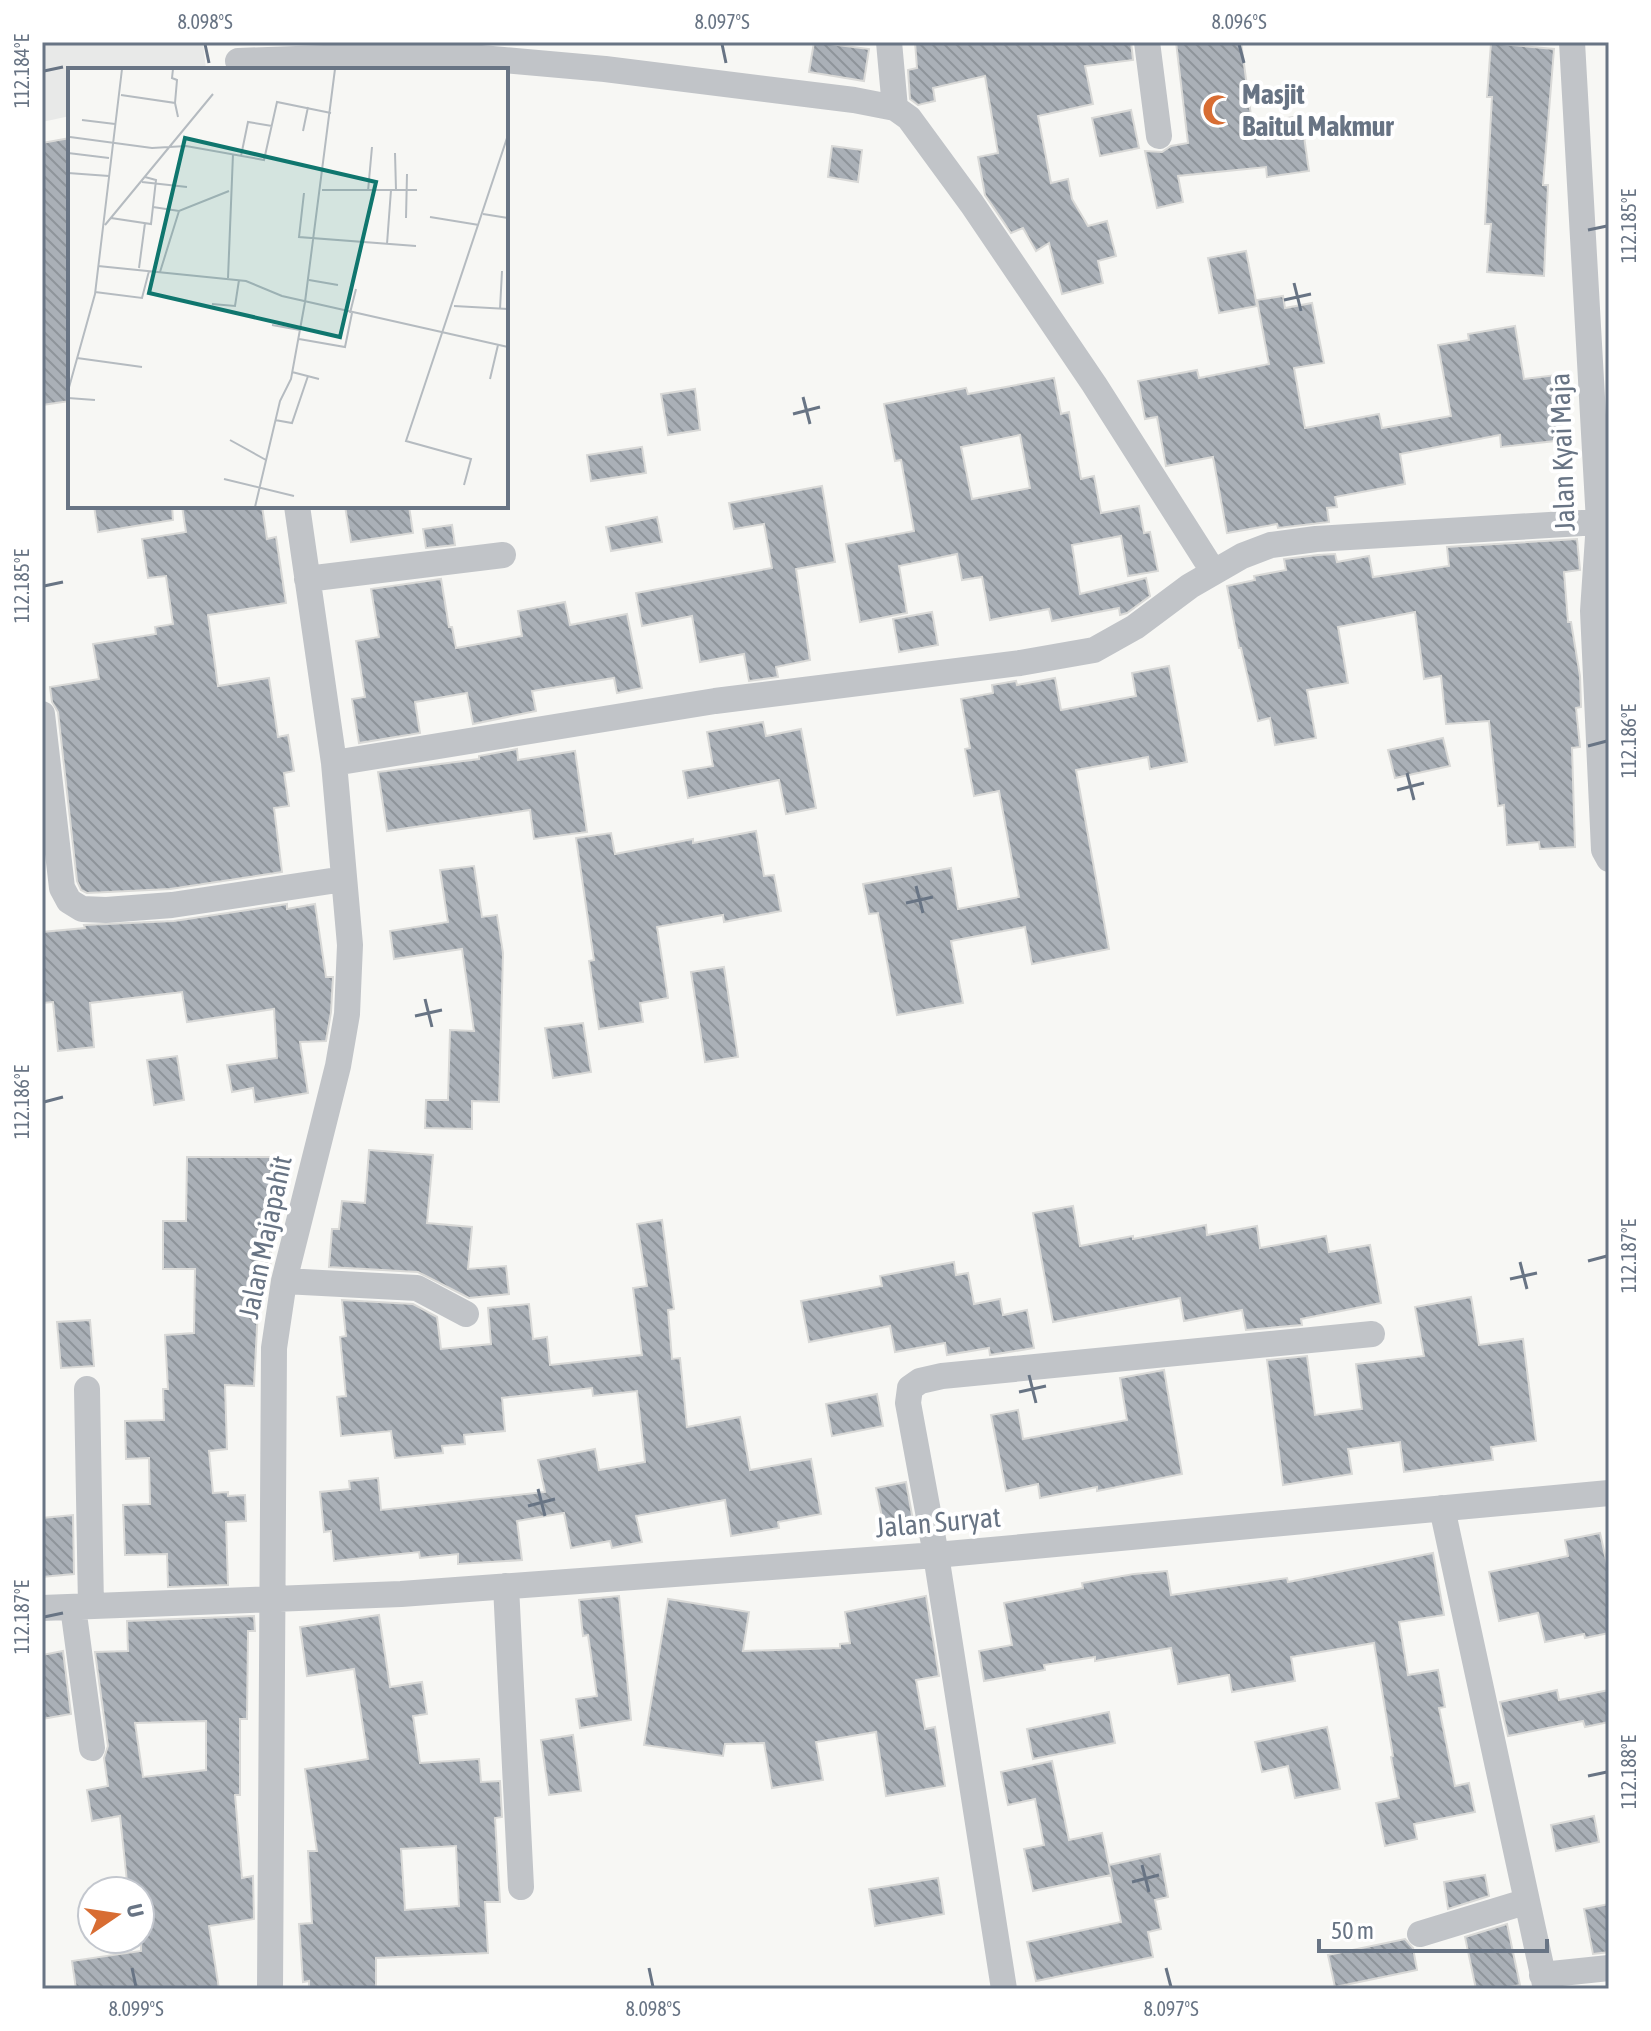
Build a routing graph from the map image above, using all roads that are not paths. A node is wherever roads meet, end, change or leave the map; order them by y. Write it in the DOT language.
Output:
graph roads {
  1 [pos="889,42"];
  2 [pos="1147,42"];
  3 [pos="1572,42"];
  4 [pos="238,58"];
  5 [pos="895,108"];
  6 [pos="1159,136"];
  7 [pos="297,508"];
  8 [pos="1599,522"];
  9 [pos="503,555"];
  10 [pos="307,579"];
  11 [pos="1201,579"];
  12 [pos="1601,611"];
  13 [pos="42,714"];
  14 [pos="334,763"];
  15 [pos="1609,859"];
  16 [pos="344,879"];
  17 [pos="284,1281"];
  18 [pos="466,1314"];
  19 [pos="1372,1334"];
  20 [pos="87,1389"];
  21 [pos="1609,1493"];
  22 [pos="1442,1508"];
  23 [pos="936,1555"];
  24 [pos="506,1586"];
  25 [pos="271,1600"];
  26 [pos="82,1606"];
  27 [pos="42,1608"];
  28 [pos="92,1748"];
  29 [pos="521,1887"];
  30 [pos="1525,1902"];
  31 [pos="1420,1934"];
  32 [pos="1609,1968"];
  33 [pos="1544,1982"];
  34 [pos="270,1989"];
  35 [pos="1004,1989"];
  1 -- 5 [label="street"];
  2 -- 6 [label="street"];
  3 -- 8 [label="street, Jalan Kyai Maja"];
  4 -- 5 [label="street"];
  5 -- 11 [label="street"];
  7 -- 10 [label="street, Jalan Majapahit"];
  8 -- 11 [label="street"];
  8 -- 12 [label="street, Jalan Kyai Maja"];
  9 -- 10 [label="street"];
  10 -- 14 [label="street, Jalan Majapahit"];
  11 -- 14 [label="street"];
  12 -- 15 [label="street, Jalan Kyai Maja"];
  13 -- 16 [label="street"];
  14 -- 16 [label="street, Jalan Majapahit"];
  16 -- 17 [label="street, Jalan Majapahit"];
  17 -- 18 [label="street"];
  17 -- 25 [label="street, Jalan Majapahit"];
  19 -- 23 [label="street"];
  20 -- 26 [label="street"];
  21 -- 22 [label="street, Jalan Suryat"];
  22 -- 23 [label="street, Jalan Suryat"];
  22 -- 30 [label="street"];
  23 -- 24 [label="street, Jalan Suryat"];
  23 -- 35 [label="street"];
  24 -- 25 [label="street, Jalan Suryat"];
  24 -- 29 [label="street"];
  25 -- 26 [label="street, Jalan Suryat"];
  25 -- 34 [label="street, Jalan Majapahit"];
  26 -- 27 [label="street, Jalan Suryat"];
  26 -- 28 [label="street"];
  30 -- 31 [label="street"];
  30 -- 33 [label="street"];
  32 -- 33 [label="street"];
}
